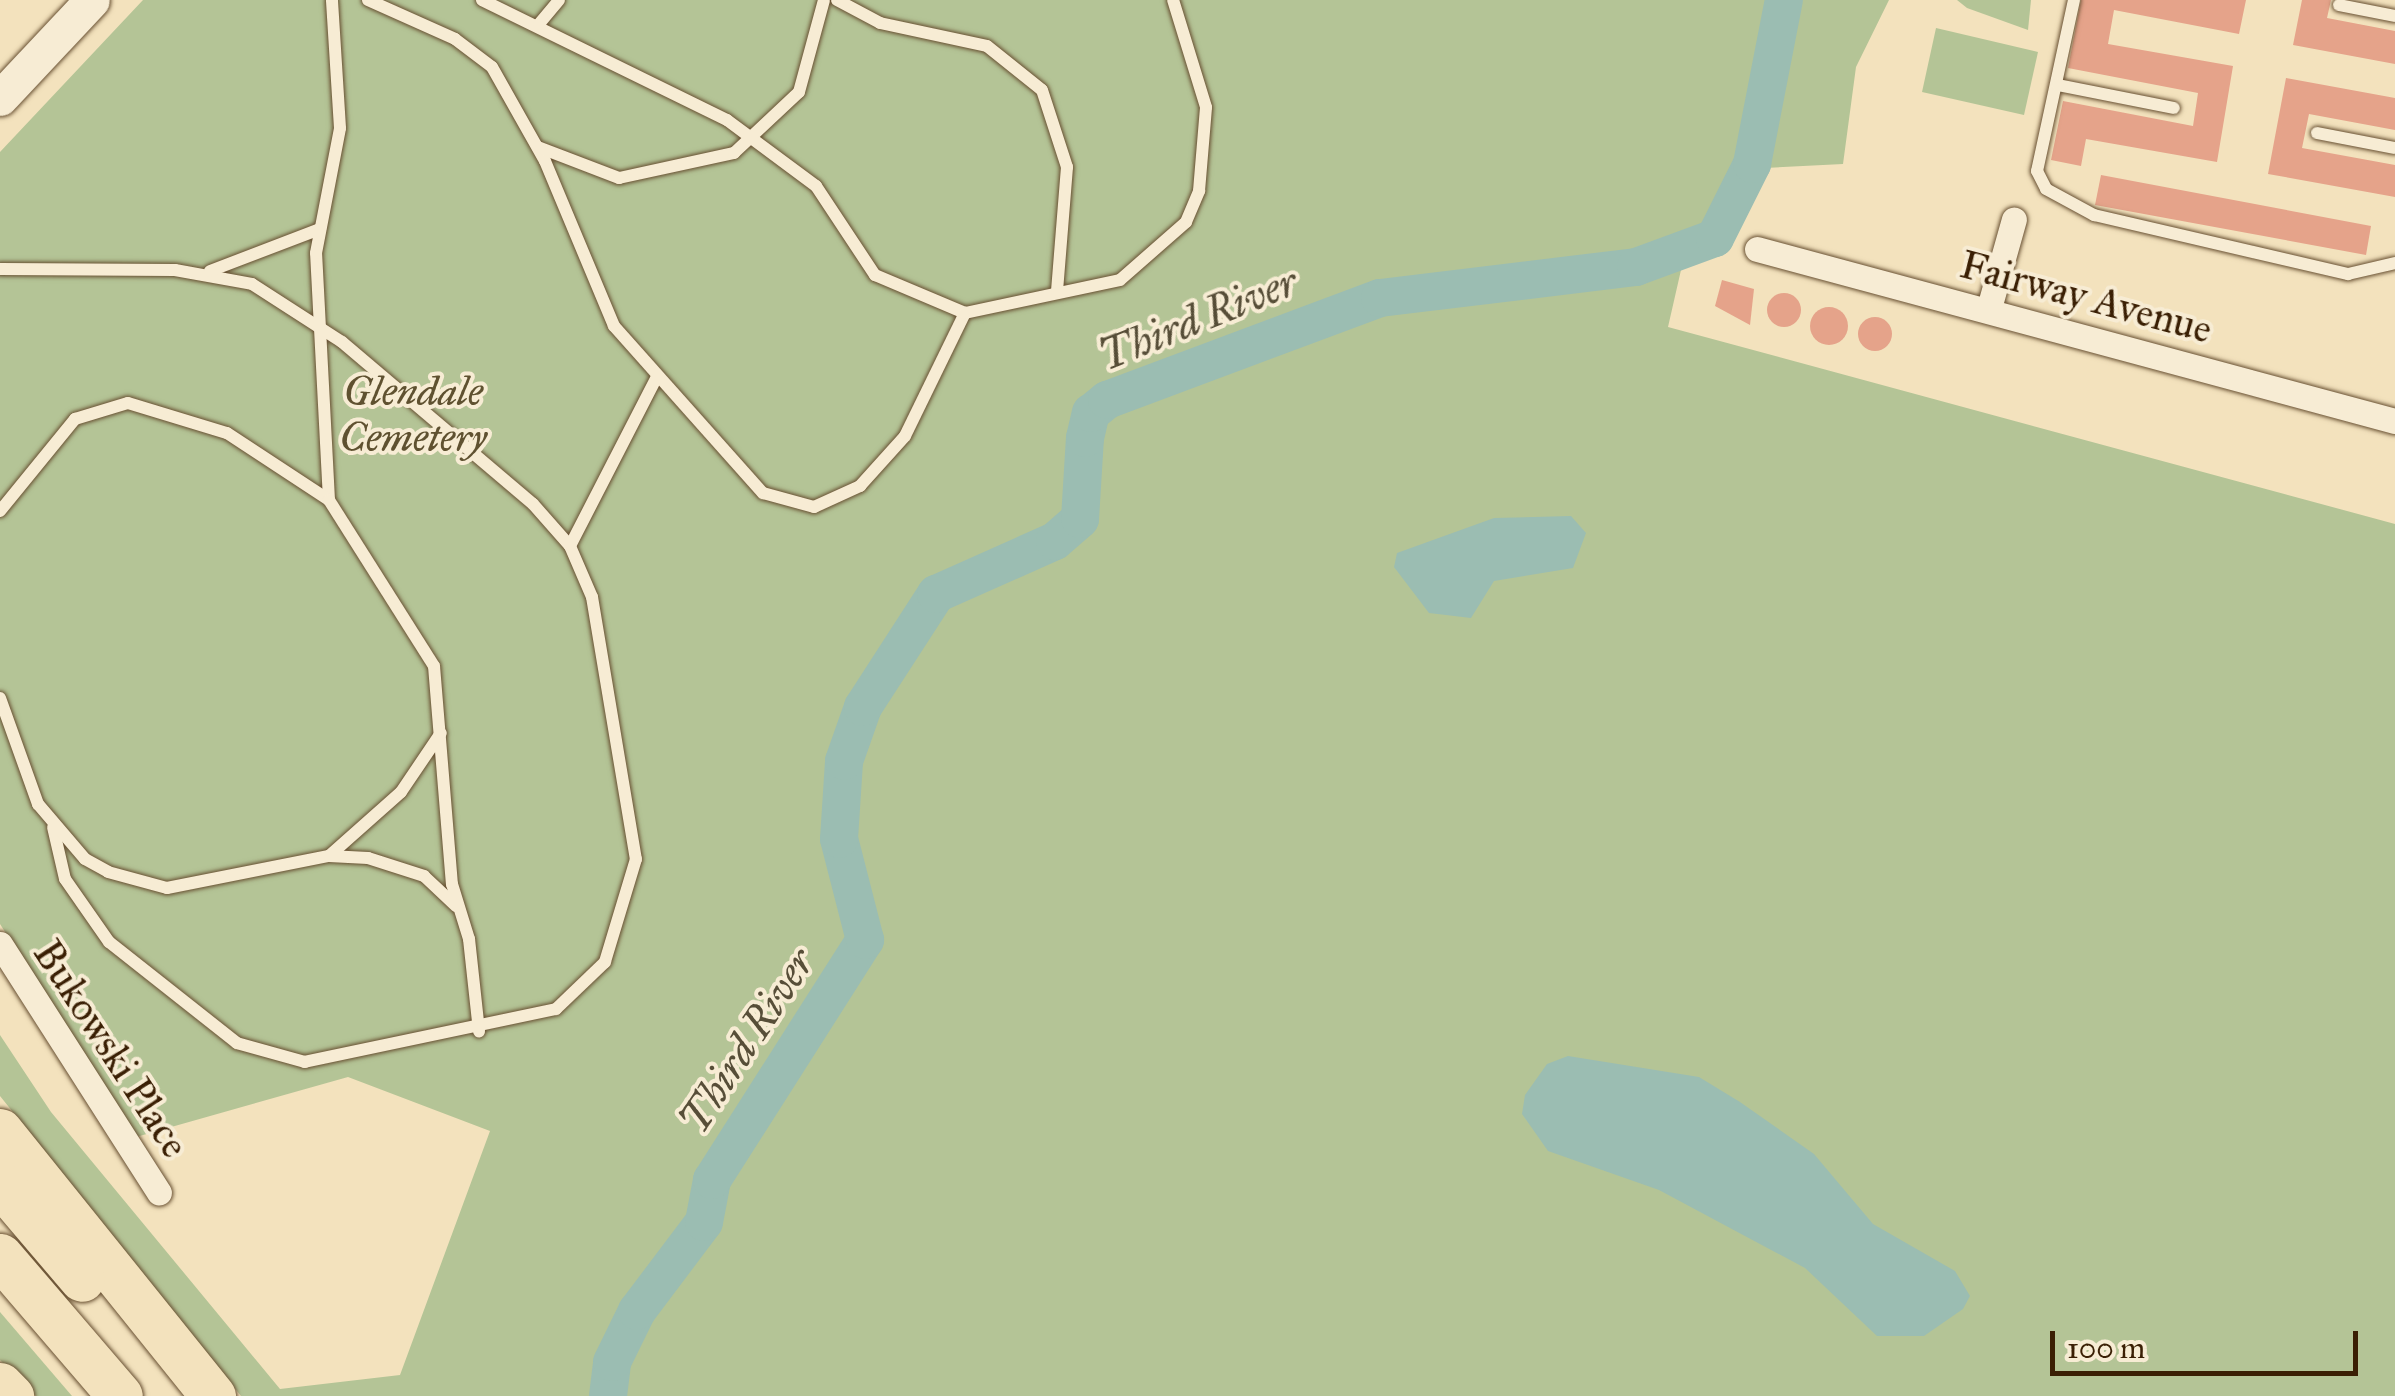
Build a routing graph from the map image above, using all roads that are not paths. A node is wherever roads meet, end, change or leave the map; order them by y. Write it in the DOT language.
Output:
graph roads {
  1 [pos="92,0"];
  2 [pos="332,0"];
  3 [pos="368,0"];
  4 [pos="482,0"];
  5 [pos="559,0"];
  6 [pos="824,0"];
  7 [pos="838,0"];
  8 [pos="1173,0"];
  9 [pos="2074,0"];
  10 [pos="2339,5"];
  11 [pos="2395,16"];
  12 [pos="540,24"];
  13 [pos="2058,85"];
  14 [pos="0,98"];
  15 [pos="2174,108"];
  16 [pos="2316,133"];
  17 [pos="755,140"];
  18 [pos="538,147"];
  19 [pos="2395,148"];
  20 [pos="2014,219"];
  21 [pos="320,230"];
  22 [pos="1757,250"];
  23 [pos="2395,263"];
  24 [pos="0,269"];
  25 [pos="205,272"];
  26 [pos="1057,292"];
  27 [pos="1990,308"];
  28 [pos="966,313"];
  29 [pos="319,326"];
  30 [pos="656,379"];
  31 [pos="2395,421"];
  32 [pos="329,500"];
  33 [pos="0,511"];
  34 [pos="570,546"];
  35 [pos="0,698"];
  36 [pos="442,733"];
  37 [pos="53,827"];
  38 [pos="329,856"];
  39 [pos="461,911"];
  40 [pos="0,944"];
  41 [pos="478,1031"];
  42 [pos="0,1130"];
  43 [pos="0,1183"];
  44 [pos="159,1193"];
  45 [pos="0,1256"];
  46 [pos="0,1385"];
  47 [pos="11,1396"];
  48 [pos="120,1396"];
  49 [pos="186,1396"];
  50 [pos="212,1396"];
  1 -- 14 [label="street"];
  2 -- 21 [label="lane"];
  3 -- 18 [label="lane"];
  4 -- 12 [label="lane"];
  5 -- 12 [label="lane"];
  6 -- 17 [label="lane"];
  7 -- 26 [label="lane"];
  8 -- 26 [label="lane"];
  9 -- 13 [label="lane"];
  10 -- 11 [label="lane"];
  12 -- 17 [label="lane"];
  13 -- 15 [label="lane"];
  13 -- 23 [label="lane"];
  16 -- 19 [label="lane"];
  17 -- 18 [label="lane"];
  17 -- 28 [label="lane"];
  18 -- 30 [label="lane"];
  20 -- 27 [label="street"];
  21 -- 25 [label="lane"];
  21 -- 29 [label="lane"];
  22 -- 27 [label="street, Fairway Avenue"];
  24 -- 25 [label="lane"];
  25 -- 29 [label="lane"];
  26 -- 28 [label="lane"];
  27 -- 31 [label="street, Fairway Avenue"];
  28 -- 30 [label="lane"];
  29 -- 32 [label="lane"];
  29 -- 34 [label="lane"];
  30 -- 34 [label="lane"];
  32 -- 33 [label="lane"];
  32 -- 36 [label="lane"];
  34 -- 41 [label="lane"];
  35 -- 37 [label="lane"];
  36 -- 38 [label="lane"];
  36 -- 39 [label="lane"];
  37 -- 38 [label="lane"];
  37 -- 41 [label="lane"];
  38 -- 39 [label="lane"];
  39 -- 41 [label="lane"];
  40 -- 44 [label="street, Bukowski Place"];
  42 -- 50 [label="highway"];
  43 -- 49 [label="highway"];
  45 -- 48 [label="highway"];
  46 -- 47 [label="highway"];
}
